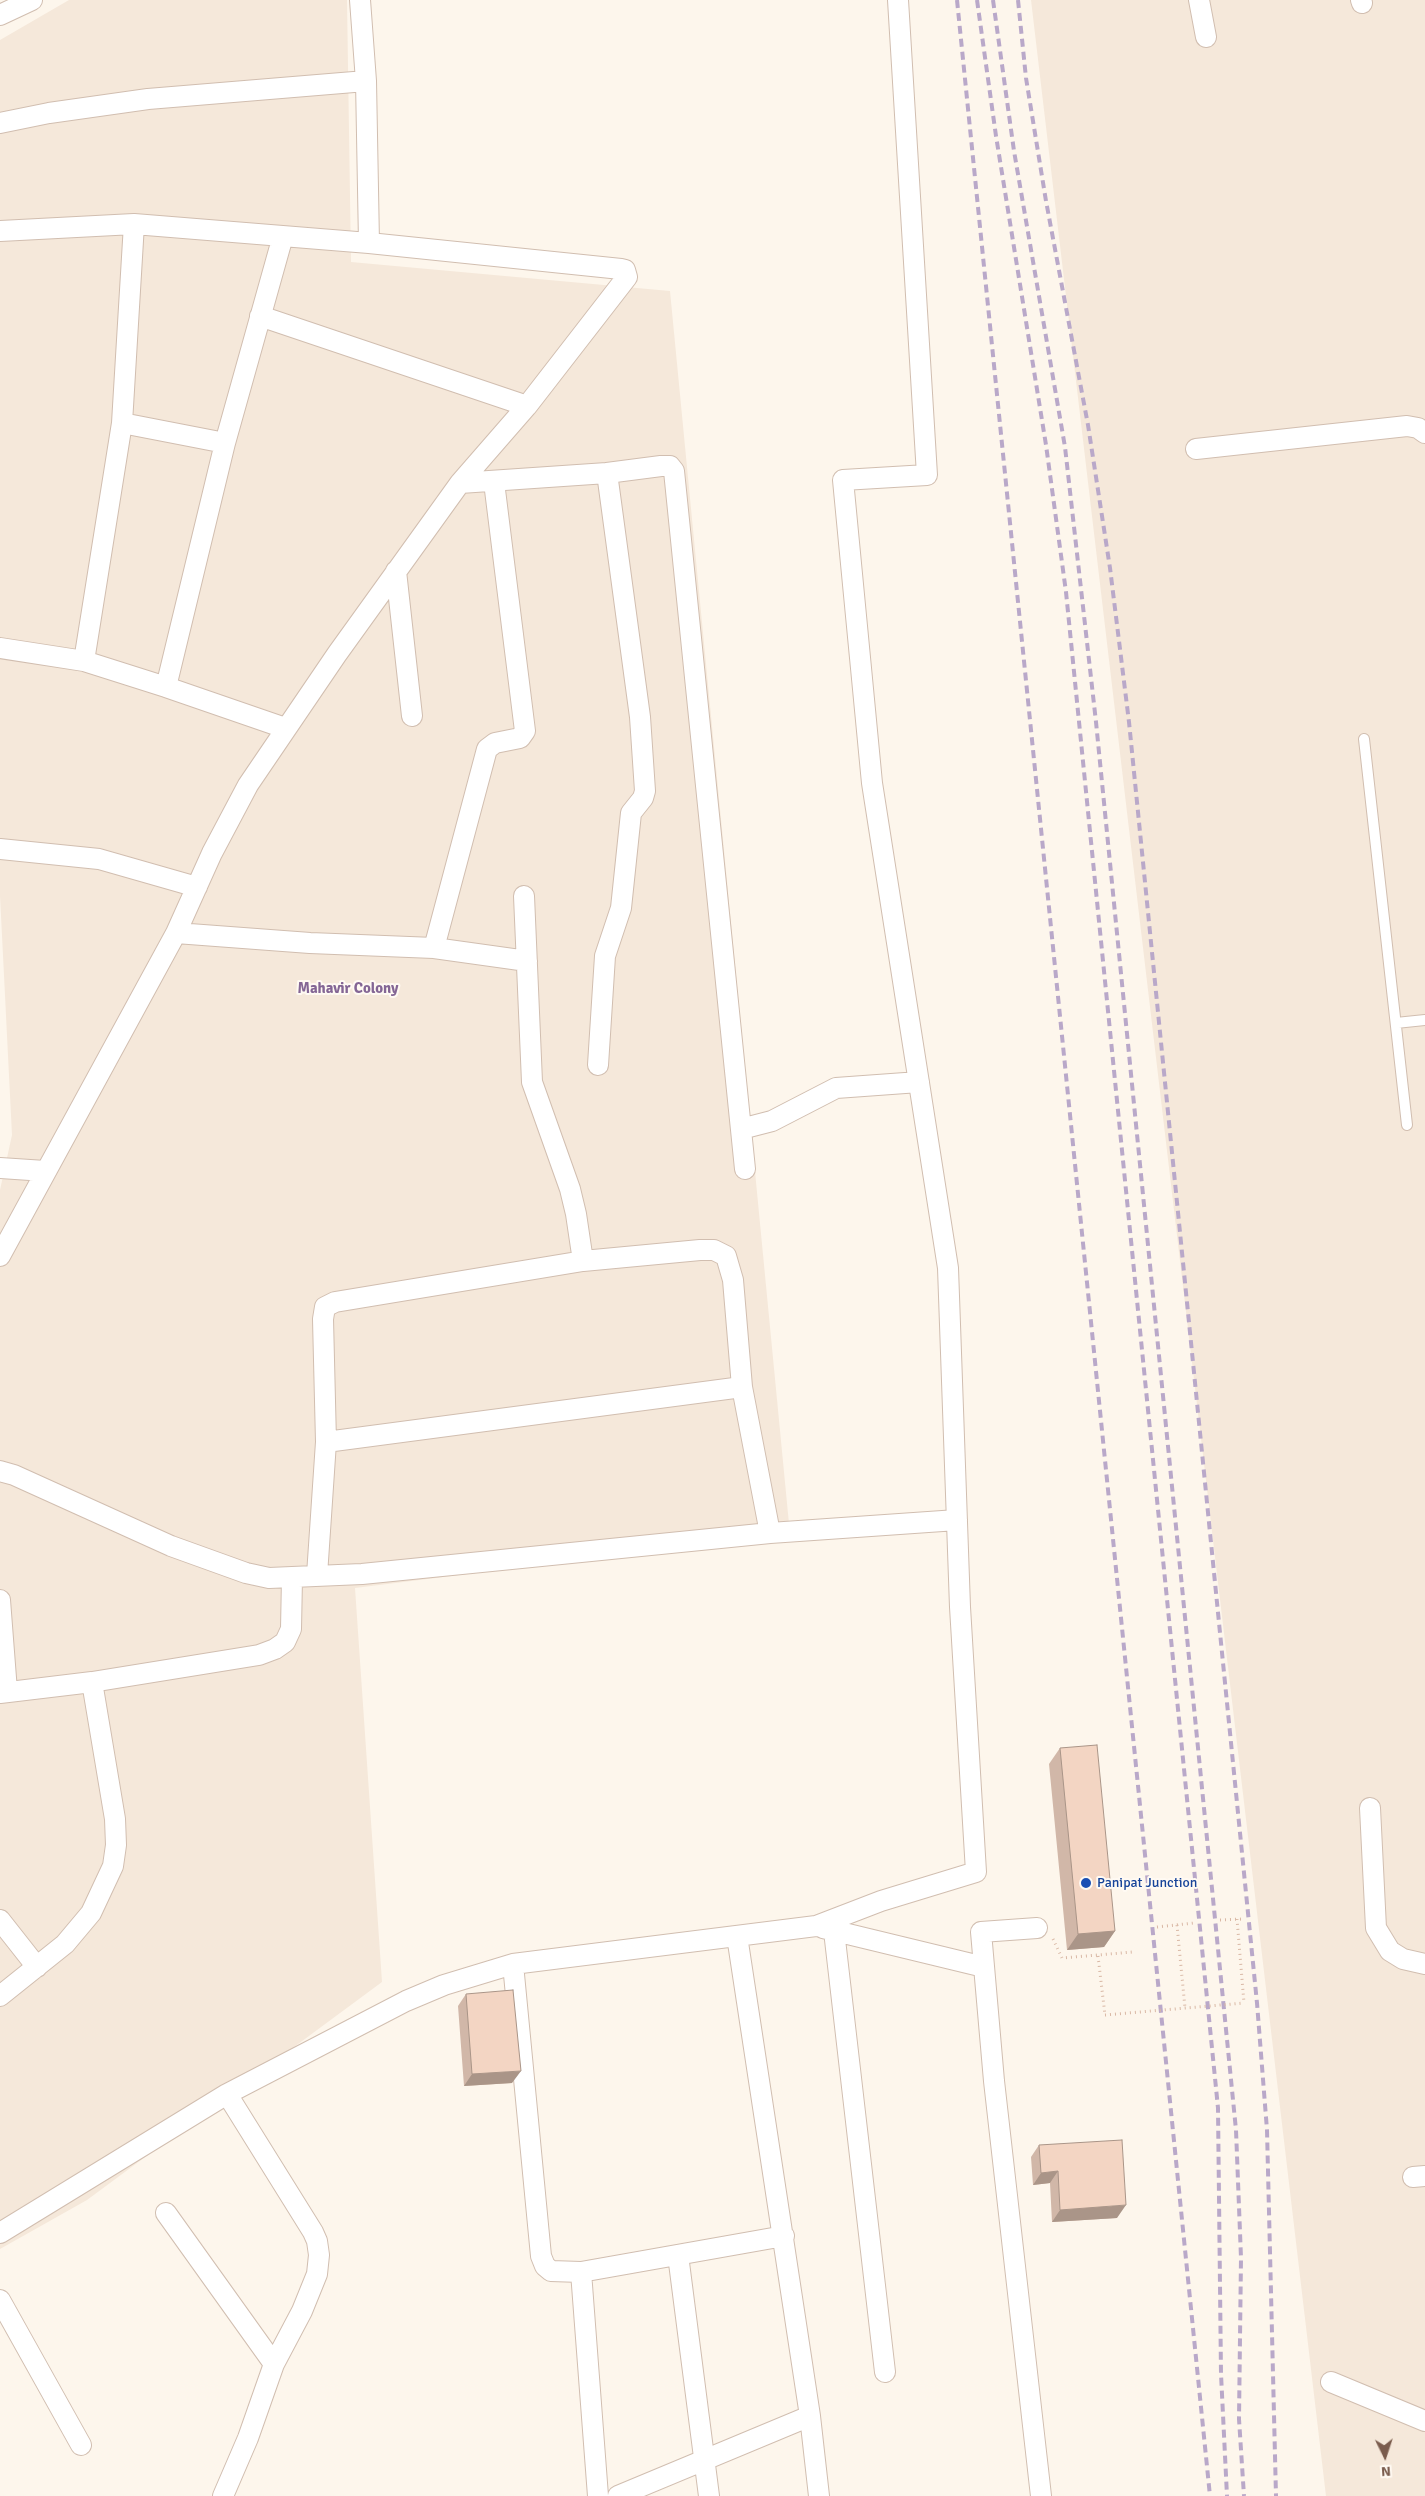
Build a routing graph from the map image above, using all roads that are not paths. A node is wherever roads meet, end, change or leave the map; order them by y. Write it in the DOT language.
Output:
graph roads {
  1 [pos="32,0"];
  2 [pos="360,0"];
  3 [pos="898,0"];
  4 [pos="1199,0"];
  5 [pos="0,15"];
  6 [pos="1206,37"];
  7 [pos="366,81"];
  8 [pos="0,123"];
  9 [pos="134,224"];
  10 [pos="0,231"];
  11 [pos="283,236"];
  12 [pos="369,243"];
  13 [pos="260,316"];
  14 [pos="527,406"];
  15 [pos="122,423"];
  16 [pos="1425,433"];
  17 [pos="225,443"];
  18 [pos="1196,449"];
  19 [pos="607,473"];
  20 [pos="494,482"];
  21 [pos="460,483"];
  22 [pos="396,570"];
  23 [pos="0,648"];
  24 [pos="84,661"];
  25 [pos="166,687"];
  26 [pos="412,716"];
  27 [pos="285,728"];
  28 [pos="1364,739"];
  29 [pos="0,849"];
  30 [pos="197,887"];
  31 [pos="524,896"];
  32 [pos="176,932"];
  33 [pos="434,948"];
  34 [pos="527,961"];
  35 [pos="1425,1020"];
  36 [pos="1396,1023"];
  37 [pos="598,1066"];
  38 [pos="919,1082"];
  39 [pos="1407,1125"];
  40 [pos="741,1129"];
  41 [pos="0,1168"];
  42 [pos="745,1169"];
  43 [pos="46,1171"];
  44 [pos="0,1256"];
  45 [pos="583,1261"];
  46 [pos="742,1387"];
  47 [pos="326,1442"];
  48 [pos="0,1471"];
  49 [pos="957,1520"];
  50 [pos="770,1533"];
  51 [pos="317,1575"];
  52 [pos="292,1578"];
  53 [pos="0,1600"];
  54 [pos="92,1682"];
  55 [pos="4,1692"];
  56 [pos="1370,1808"];
  57 [pos="0,1920"];
  58 [pos="825,1928"];
  59 [pos="1037,1928"];
  60 [pos="737,1936"];
  61 [pos="513,1964"];
  62 [pos="1425,1964"];
  63 [pos="37,1967"];
  64 [pos="984,1967"];
  65 [pos="0,1996"];
  66 [pos="227,2094"];
  67 [pos="166,2213"];
  68 [pos="0,2233"];
  69 [pos="784,2236"];
  70 [pos="678,2255"];
  71 [pos="581,2272"];
  72 [pos="0,2300"];
  73 [pos="274,2364"];
  74 [pos="885,2372"];
  75 [pos="1331,2382"];
  76 [pos="810,2416"];
  77 [pos="1425,2421"];
  78 [pos="81,2445"];
  79 [pos="705,2460"];
  80 [pos="223,2496"];
  81 [pos="598,2496"];
  82 [pos="618,2496"];
  83 [pos="709,2496"];
  84 [pos="819,2496"];
  85 [pos="1041,2496"];
  1 -- 5 [label="street"];
  2 -- 7 [label="street"];
  3 -- 38 [label="street"];
  4 -- 6 [label="street"];
  7 -- 8 [label="street"];
  7 -- 12 [label="street"];
  9 -- 10 [label="street"];
  9 -- 11 [label="street"];
  9 -- 15 [label="street"];
  11 -- 12 [label="street"];
  11 -- 13 [label="street"];
  12 -- 14 [label="street"];
  13 -- 14 [label="street"];
  13 -- 17 [label="street"];
  14 -- 21 [label="street"];
  15 -- 17 [label="street"];
  15 -- 24 [label="street"];
  16 -- 18 [label="street"];
  17 -- 25 [label="street"];
  19 -- 20 [label="street"];
  19 -- 37 [label="street"];
  19 -- 40 [label="street"];
  20 -- 21 [label="street"];
  20 -- 33 [label="street"];
  21 -- 22 [label="street"];
  22 -- 26 [label="street"];
  22 -- 27 [label="street"];
  23 -- 24 [label="street"];
  24 -- 25 [label="street"];
  25 -- 27 [label="street"];
  27 -- 30 [label="street"];
  28 -- 36 [label="lane"];
  29 -- 30 [label="street"];
  30 -- 32 [label="street"];
  31 -- 34 [label="street"];
  32 -- 33 [label="street"];
  32 -- 43 [label="street"];
  33 -- 34 [label="street"];
  34 -- 45 [label="street"];
  35 -- 36 [label="lane"];
  36 -- 39 [label="lane"];
  38 -- 40 [label="street"];
  38 -- 49 [label="street"];
  40 -- 42 [label="street"];
  41 -- 43 [label="street"];
  43 -- 44 [label="street"];
  45 -- 46 [label="street"];
  45 -- 47 [label="street"];
  46 -- 47 [label="street"];
  46 -- 50 [label="street"];
  47 -- 51 [label="street"];
  48 -- 52 [label="street"];
  49 -- 50 [label="street"];
  49 -- 58 [label="street"];
  50 -- 51 [label="street"];
  51 -- 52 [label="street"];
  52 -- 54 [label="street"];
  53 -- 55 [label="street"];
  54 -- 55 [label="street"];
  54 -- 63 [label="street"];
  56 -- 62 [label="street"];
  57 -- 63 [label="street"];
  58 -- 60 [label="street"];
  58 -- 64 [label="street"];
  58 -- 74 [label="street"];
  59 -- 64 [label="street"];
  60 -- 61 [label="street"];
  60 -- 69 [label="street"];
  61 -- 66 [label="street"];
  61 -- 71 [label="street"];
  63 -- 65 [label="street"];
  64 -- 85 [label="street"];
  66 -- 68 [label="street"];
  66 -- 73 [label="street"];
  67 -- 73 [label="street"];
  69 -- 70 [label="street"];
  69 -- 76 [label="street"];
  70 -- 71 [label="street"];
  70 -- 79 [label="street"];
  71 -- 81 [label="street"];
  72 -- 78 [label="street"];
  73 -- 80 [label="street"];
  75 -- 77 [label="street"];
  76 -- 79 [label="street"];
  76 -- 84 [label="street"];
  79 -- 82 [label="street"];
  79 -- 83 [label="street"];
}
